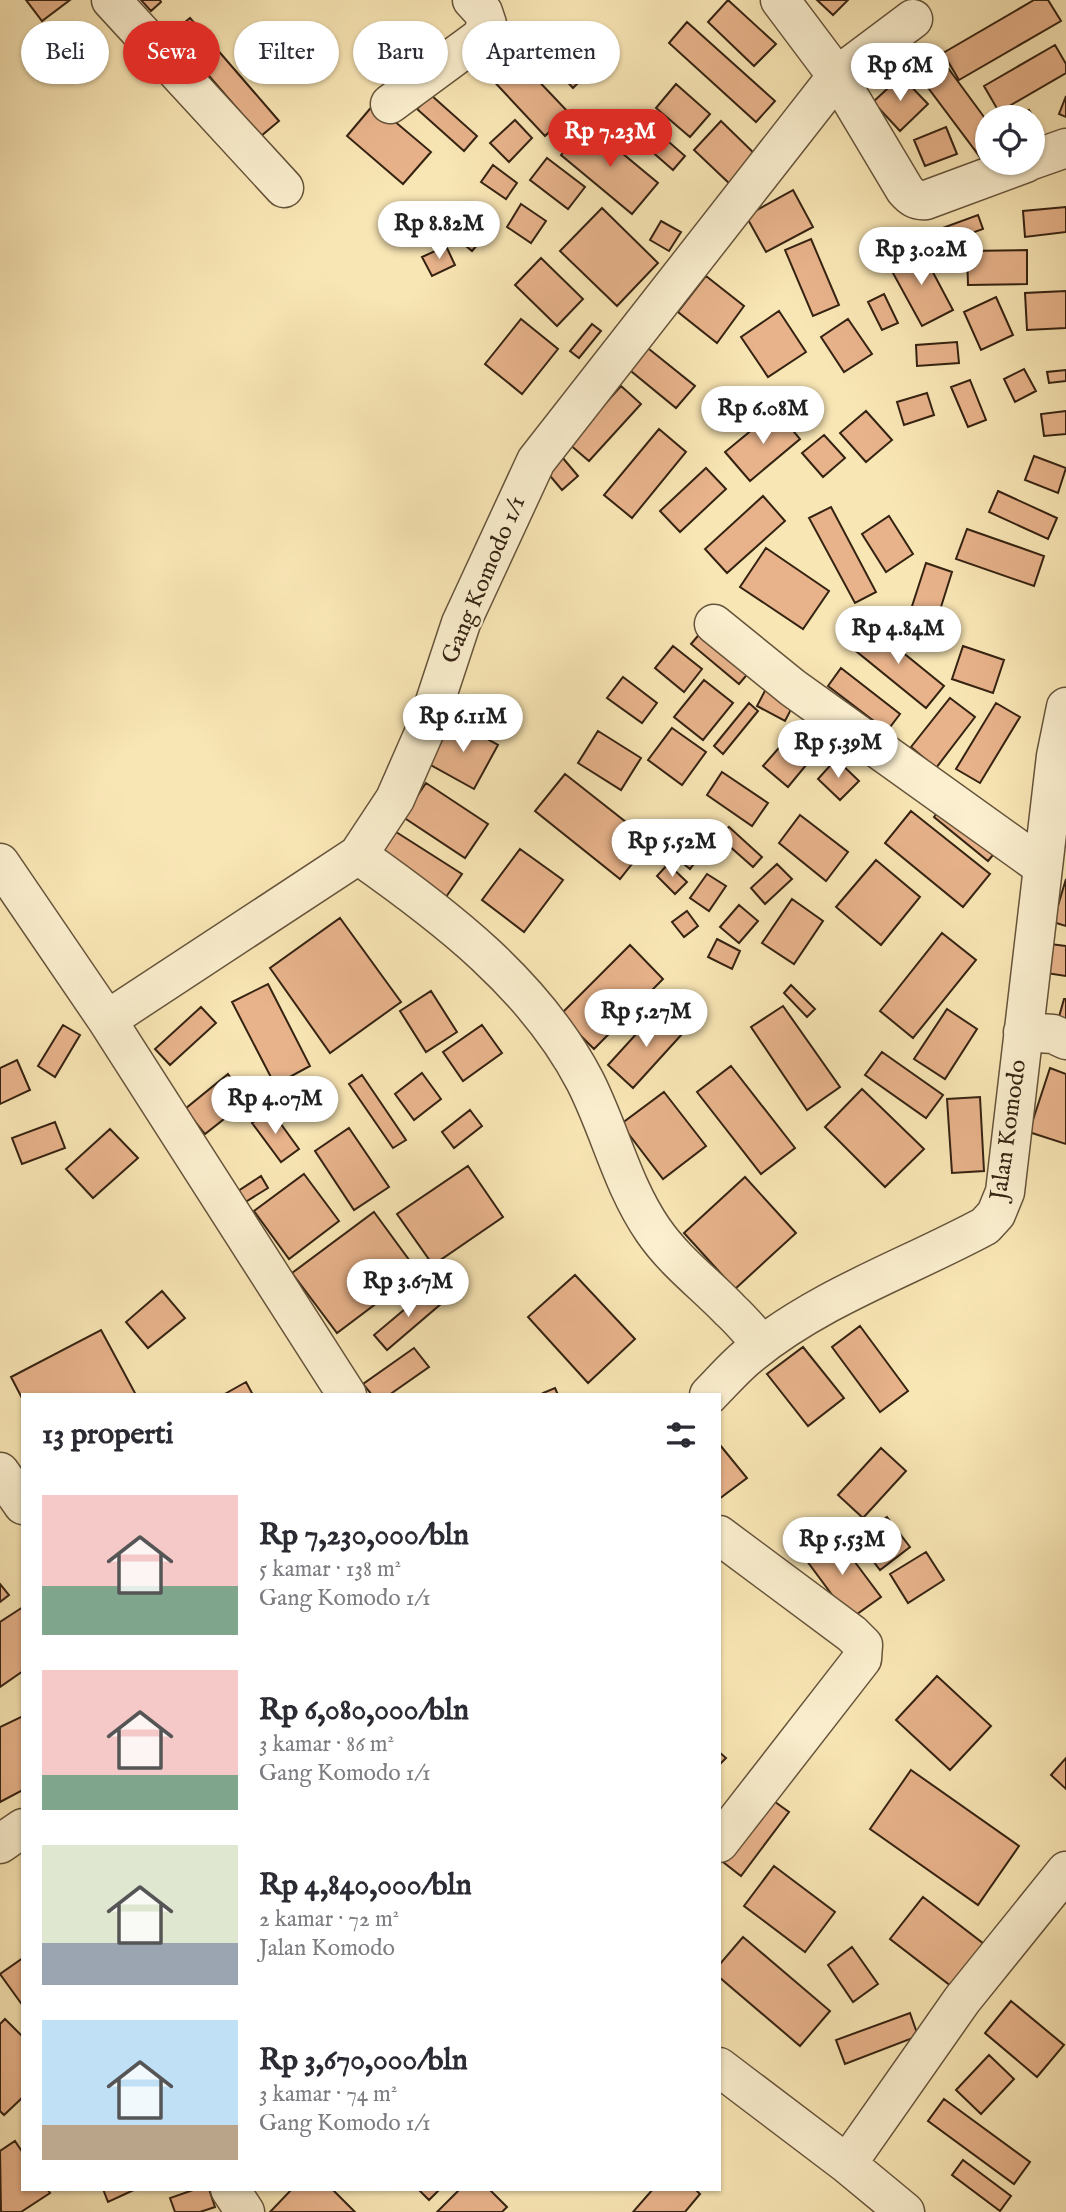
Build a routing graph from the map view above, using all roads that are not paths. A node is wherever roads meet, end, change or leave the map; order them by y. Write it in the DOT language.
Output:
graph roads {
  1 [pos="111,0"];
  2 [pos="472,0"];
  3 [pos="780,0"];
  4 [pos="913,19"];
  5 [pos="836,76"];
  6 [pos="390,104"];
  7 [pos="1066,148"];
  8 [pos="1045,155"];
  9 [pos="994,175"];
  10 [pos="284,188"];
  11 [pos="714,624"];
  12 [pos="1066,706"];
  13 [pos="358,855"];
  14 [pos="0,863"];
  15 [pos="1043,867"];
  16 [pos="107,1020"];
  17 [pos="1023,1032"];
  18 [pos="1066,1040"];
  19 [pos="762,1345"];
  20 [pos="347,1393"];
  21 [pos="711,1393"];
  22 [pos="0,1472"];
  23 [pos="21,1503"];
  24 [pos="721,1536"];
  25 [pos="21,1829"];
  26 [pos="721,1840"];
  27 [pos="0,1844"];
  28 [pos="1066,1871"];
  29 [pos="721,2069"];
  30 [pos="847,2164"];
  31 [pos="231,2191"];
  32 [pos="245,2212"];
  33 [pos="905,2212"];
  1 -- 10 [label="street"];
  2 -- 6 [label="street"];
  3 -- 5 [label="street"];
  4 -- 5 [label="street, Gang Komodo 1/1"];
  5 -- 9 [label="street"];
  5 -- 13 [label="street, Gang Komodo 1/1"];
  7 -- 8 [label="street"];
  11 -- 15 [label="street"];
  12 -- 15 [label="street, Jalan Komodo"];
  13 -- 16 [label="street, Gang Komodo 1/1"];
  13 -- 19 [label="street"];
  14 -- 16 [label="street"];
  15 -- 17 [label="street, Jalan Komodo"];
  16 -- 20 [label="street"];
  17 -- 18 [label="street"];
  17 -- 19 [label="street, Jalan Komodo"];
  19 -- 21 [label="street, Jalan Komodo"];
  22 -- 23 [label="street"];
  24 -- 26 [label="street"];
  25 -- 27 [label="street"];
  28 -- 30 [label="street"];
  29 -- 30 [label="street"];
  30 -- 33 [label="street"];
  31 -- 32 [label="street"];
}
